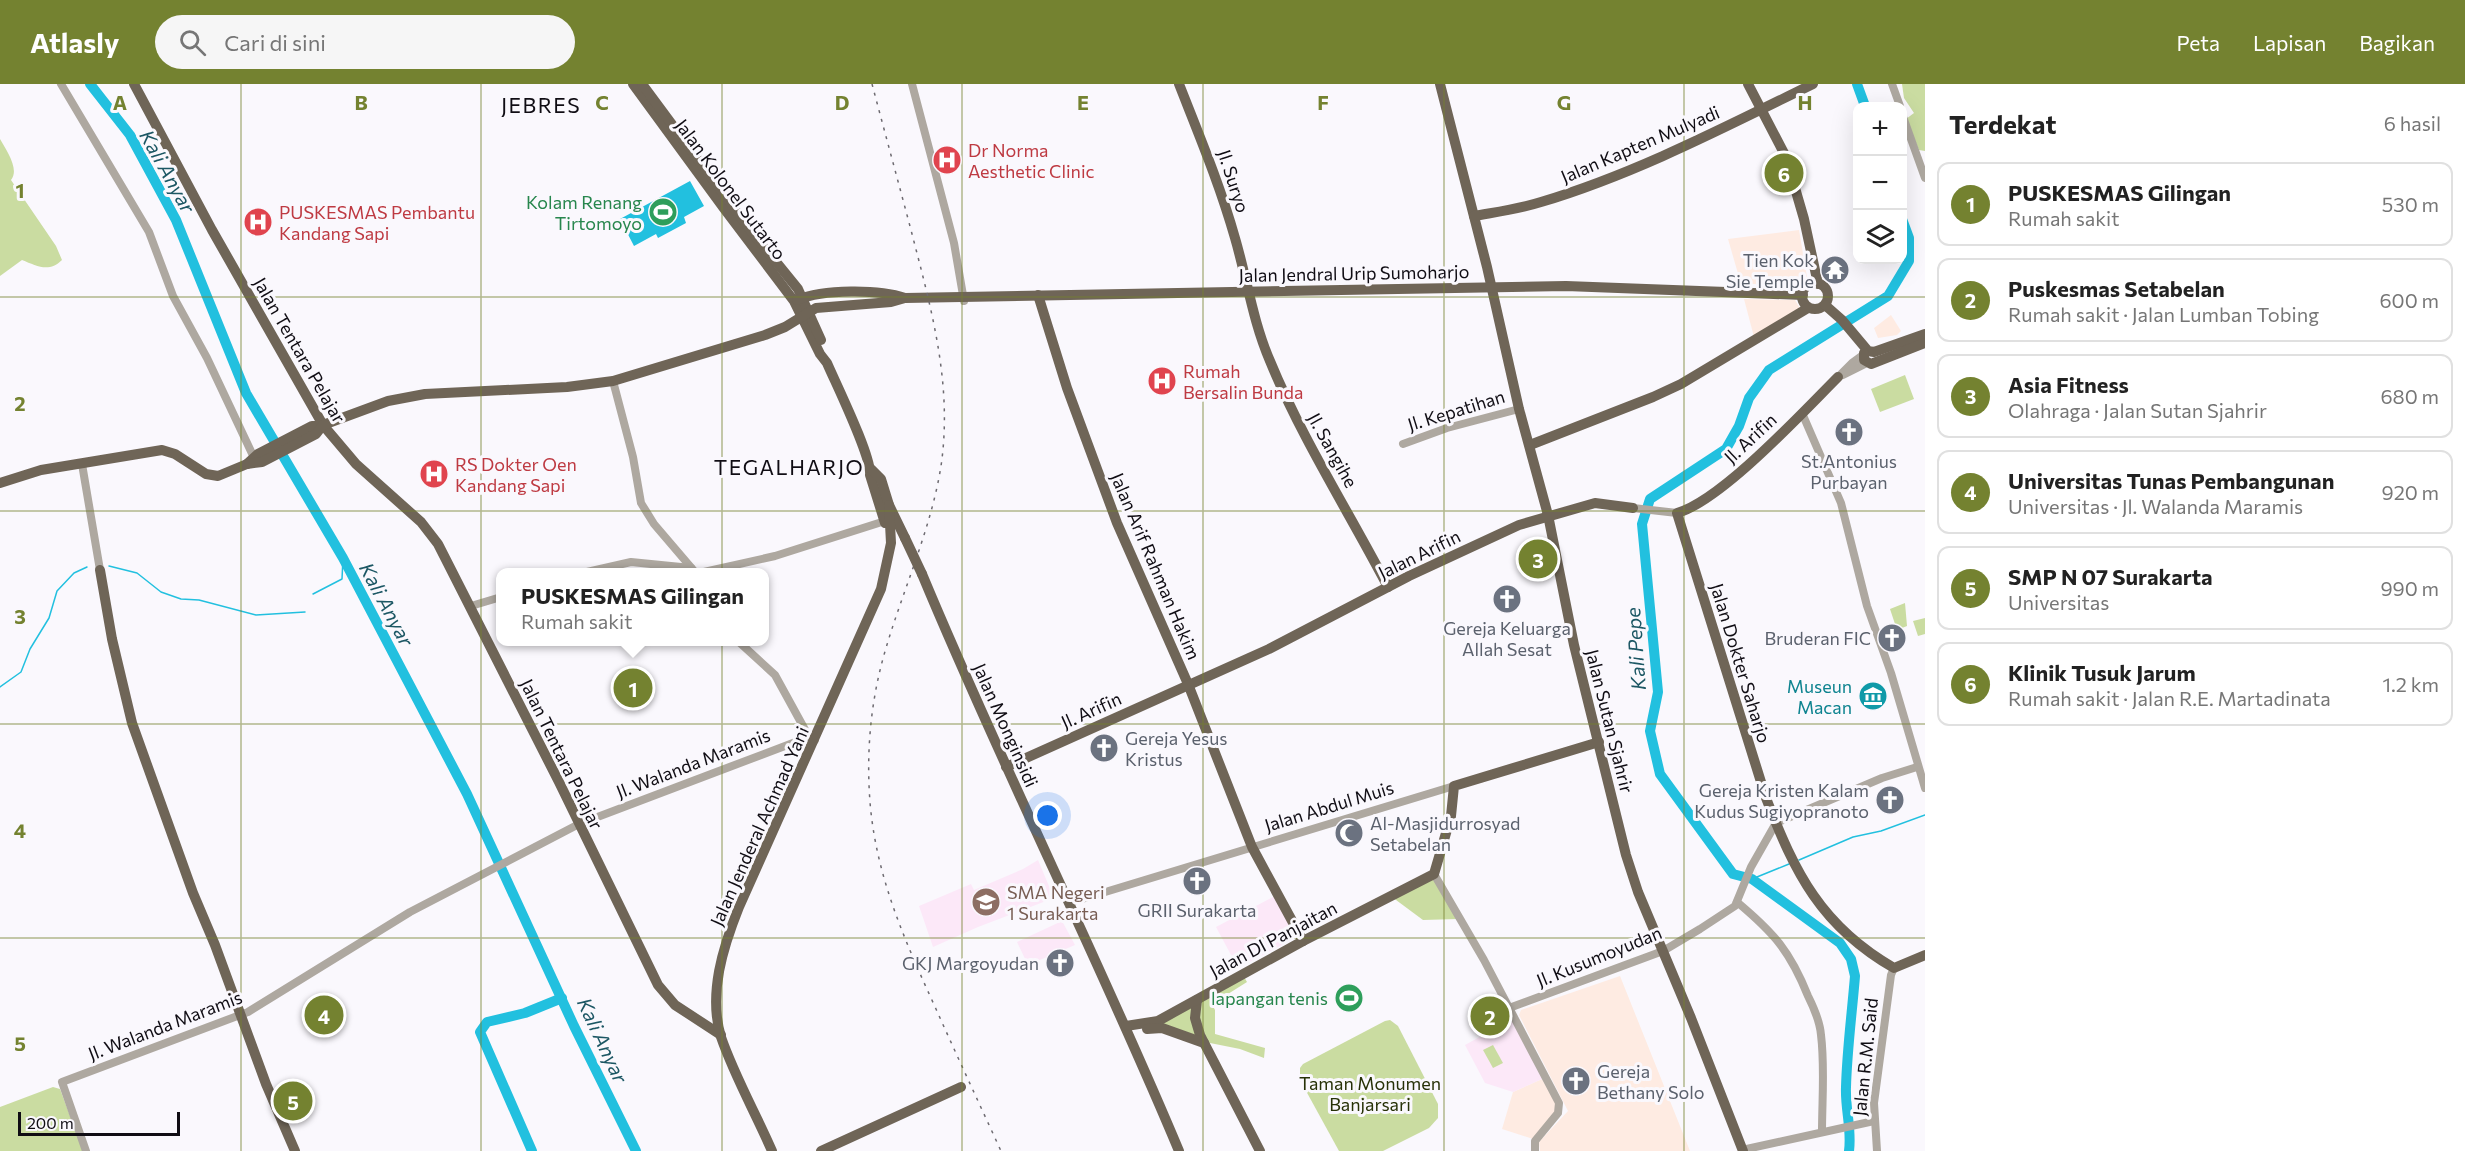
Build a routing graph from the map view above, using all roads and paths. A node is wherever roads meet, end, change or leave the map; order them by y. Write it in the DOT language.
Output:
graph roads {
  1 [pos="61,84"];
  2 [pos="134,84"];
  3 [pos="633,84"];
  4 [pos="642,84"];
  5 [pos="912,84"];
  6 [pos="1179,84"];
  7 [pos="1440,84"];
  8 [pos="1748,84"];
  9 [pos="1813,84"];
  10 [pos="1892,84"];
  11 [pos="1899,102"];
  12 [pos="1762,109"];
  13 [pos="1907,128"];
  14 [pos="1925,178"];
  15 [pos="1474,216"];
  16 [pos="777,270"];
  17 [pos="1818,284"];
  18 [pos="1492,287"];
  19 [pos="1250,291"];
  20 [pos="963,295"];
  21 [pos="1803,295"];
  22 [pos="1038,296"];
  23 [pos="867,298"];
  24 [pos="799,299"];
  25 [pos="1823,306"];
  26 [pos="1808,308"];
  27 [pos="806,313"];
  28 [pos="1925,334"];
  29 [pos="1925,343"];
  30 [pos="1869,356"];
  31 [pos="1838,377"];
  32 [pos="613,381"];
  33 [pos="1519,409"];
  34 [pos="1802,412"];
  35 [pos="318,428"];
  36 [pos="1403,444"];
  37 [pos="1530,445"];
  38 [pos="255,461"];
  39 [pos="82,464"];
  40 [pos="0,483"];
  41 [pos="885,505"];
  42 [pos="1633,508"];
  43 [pos="1677,513"];
  44 [pos="1548,515"];
  45 [pos="885,521"];
  46 [pos="888,552"];
  47 [pos="605,568"];
  48 [pos="679,568"];
  49 [pos="691,568"];
  50 [pos="725,568"];
  51 [pos="100,570"];
  52 [pos="1388,587"];
  53 [pos="496,598"];
  54 [pos="471,606"];
  55 [pos="742,646"];
  56 [pos="1188,684"];
  57 [pos="812,739"];
  58 [pos="1599,742"];
  59 [pos="1006,766"];
  60 [pos="1917,767"];
  61 [pos="1454,786"];
  62 [pos="1925,788"];
  63 [pos="1776,823"];
  64 [pos="579,824"];
  65 [pos="1252,847"];
  66 [pos="1434,874"];
  67 [pos="1737,902"];
  68 [pos="1069,903"];
  69 [pos="1303,941"];
  70 [pos="1663,951"];
  71 [pos="1925,955"];
  72 [pos="1894,968"];
  73 [pos="1197,1000"];
  74 [pos="1509,1008"];
  75 [pos="241,1015"];
  76 [pos="1158,1024"];
  77 [pos="1127,1030"];
  78 [pos="721,1035"];
  79 [pos="1204,1043"];
  80 [pos="961,1087"];
  81 [pos="1874,1120"];
  82 [pos="1822,1132"];
  83 [pos="1535,1146"];
  84 [pos="86,1151"];
  85 [pos="295,1151"];
  86 [pos="771,1151"];
  87 [pos="821,1151"];
  88 [pos="1179,1151"];
  89 [pos="1260,1151"];
  90 [pos="1741,1151"];
  91 [pos="1877,1151"];
  1 -- 38 [label="street"];
  2 -- 35 [label="main road, Jalan Tentara Pelajar"];
  3 -- 16 [label="main road, Jalan Kolonel Sutarto"];
  4 -- 16 [label="main road, Jalan Kolonel Sutarto"];
  5 -- 20 [label="street"];
  6 -- 19 [label="main road, Jl. Suryo"];
  7 -- 15 [label="main road, Jalan Sutan Sjahrir"];
  8 -- 12 [label="main road"];
  9 -- 12 [label="main road, Jalan Kapten Mulyadi"];
  10 -- 11 [label="street"];
  12 -- 15 [label="main road, Jalan Kapten Mulyadi"];
  12 -- 17 [label="main road"];
  13 -- 14 [label="street"];
  15 -- 18 [label="main road, Jalan Sutan Sjahrir"];
  16 -- 24 [label="main road, Jalan Kolonel Sutarto"];
  17 -- 21 [label="main road"];
  17 -- 25 [label="main road"];
  18 -- 19 [label="main road, Jalan Jendral Urip Sumoharjo"];
  18 -- 21 [label="main road, Jalan Jendral Urip Sumoharjo"];
  18 -- 33 [label="main road, Jalan Sutan Sjahrir"];
  19 -- 22 [label="main road, Jalan Jendral Urip Sumoharjo"];
  19 -- 52 [label="main road, Jl. Sangihe"];
  20 -- 22 [label="main road, Jalan Jendral Urip Sumoharjo"];
  20 -- 23 [label="main road, Jalan Jendral Urip Sumoharjo"];
  21 -- 26 [label="main road"];
  22 -- 56 [label="main road, Jalan Arif Rahman Hakim"];
  23 -- 24 [label="main road, Jalan Jendral Urip Sumoharjo"];
  23 -- 27 [label="main road, Jalan Jendral Urip Sumoharjo"];
  24 -- 27 [label="main road, Jalan Kolonel Sutarto"];
  25 -- 26 [label="main road"];
  25 -- 30 [label="main road"];
  26 -- 37 [label="main road"];
  27 -- 32 [label="main road"];
  27 -- 41 [label="main road, Jalan Jenderal Achmad Yani"];
  28 -- 30 [label="main road"];
  29 -- 30 [label="main road"];
  30 -- 31 [label="street"];
  31 -- 34 [label="main road, Jl. Arifin"];
  32 -- 35 [label="main road"];
  32 -- 49 [label="street"];
  33 -- 36 [label="street, Jl. Kepatihan"];
  33 -- 37 [label="main road, Jalan Sutan Sjahrir"];
  34 -- 43 [label="main road, Jl. Arifin"];
  34 -- 60 [label="street"];
  35 -- 38 [label="main road"];
  35 -- 54 [label="main road, Jalan Tentara Pelajar"];
  37 -- 44 [label="main road, Jalan Sutan Sjahrir"];
  38 -- 39 [label="main road"];
  39 -- 40 [label="main road"];
  39 -- 51 [label="street"];
  41 -- 45 [label="main road, Jalan Jenderal Achmad Yani"];
  41 -- 46 [label="main road, Jalan Jenderal Achmad Yani"];
  41 -- 59 [label="main road, Jalan Monginsidi, bridge"];
  42 -- 43 [label="street, Jalan Arifin"];
  42 -- 44 [label="main road, Jalan Arifin"];
  43 -- 63 [label="main road, Jalan Dokter Saharjo"];
  44 -- 52 [label="main road, Jalan Arifin"];
  44 -- 58 [label="main road, Jalan Sutan Sjahrir"];
  45 -- 46 [label="main road, Jalan Jenderal Achmad Yani"];
  45 -- 50 [label="street"];
  46 -- 57 [label="main road, Jalan Jenderal Achmad Yani"];
  47 -- 48 [label="street"];
  51 -- 75 [label="main road"];
  52 -- 56 [label="main road, Jalan Arifin"];
  53 -- 54 [label="street"];
  54 -- 64 [label="main road, Jalan Tentara Pelajar"];
  55 -- 57 [label="street"];
  56 -- 59 [label="main road, Jl. Arifin"];
  56 -- 65 [label="main road, Jalan Arif Rahman Hakim"];
  57 -- 64 [label="street, Jl. Walanda Maramis"];
  57 -- 78 [label="main road, Jalan Jenderal Achmad Yani"];
  58 -- 61 [label="main road, Jalan Abdul Muis"];
  58 -- 70 [label="main road, Jalan Sutan Sjahrir"];
  59 -- 68 [label="main road, Jalan Monginsidi"];
  60 -- 62 [label="street"];
  60 -- 63 [label="street"];
  61 -- 65 [label="street, Jalan Abdul Muis"];
  61 -- 66 [label="main road"];
  63 -- 67 [label="street"];
  63 -- 72 [label="main road, Jalan Dokter Saharjo"];
  64 -- 75 [label="street, Jl. Walanda Maramis"];
  64 -- 78 [label="main road, Jalan Tentara Pelajar"];
  65 -- 68 [label="street, Jalan Abdul Muis"];
  65 -- 69 [label="main road, Jalan Arif Rahman Hakim"];
  66 -- 69 [label="main road, Jalan DI Panjaitan"];
  66 -- 74 [label="street"];
  67 -- 70 [label="street, Jl. Kusumoyudan"];
  67 -- 82 [label="street"];
  68 -- 77 [label="main road, Jalan Monginsidi"];
  69 -- 73 [label="main road, Jalan DI Panjaitan"];
  70 -- 74 [label="street, Jl. Kusumoyudan"];
  70 -- 90 [label="main road, Jalan Sutan Sjahrir"];
  71 -- 72 [label="main road"];
  72 -- 81 [label="street, Jalan R.M. Said"];
  73 -- 76 [label="main road, Jalan DI Panjaitan"];
  73 -- 79 [label="main road"];
  74 -- 83 [label="street"];
  75 -- 84 [label="street, Jl. Walanda Maramis"];
  75 -- 85 [label="main road"];
  76 -- 77 [label="main road, Jalan DI Panjaitan"];
  76 -- 79 [label="main road"];
  77 -- 88 [label="main road, Jalan Monginsidi"];
  78 -- 86 [label="main road, Jalan Jenderal Achmad Yani"];
  79 -- 89 [label="main road"];
  80 -- 87 [label="main road"];
  81 -- 82 [label="street"];
  81 -- 91 [label="street, Jalan R.M. Said"];
  82 -- 90 [label="street"];
}
